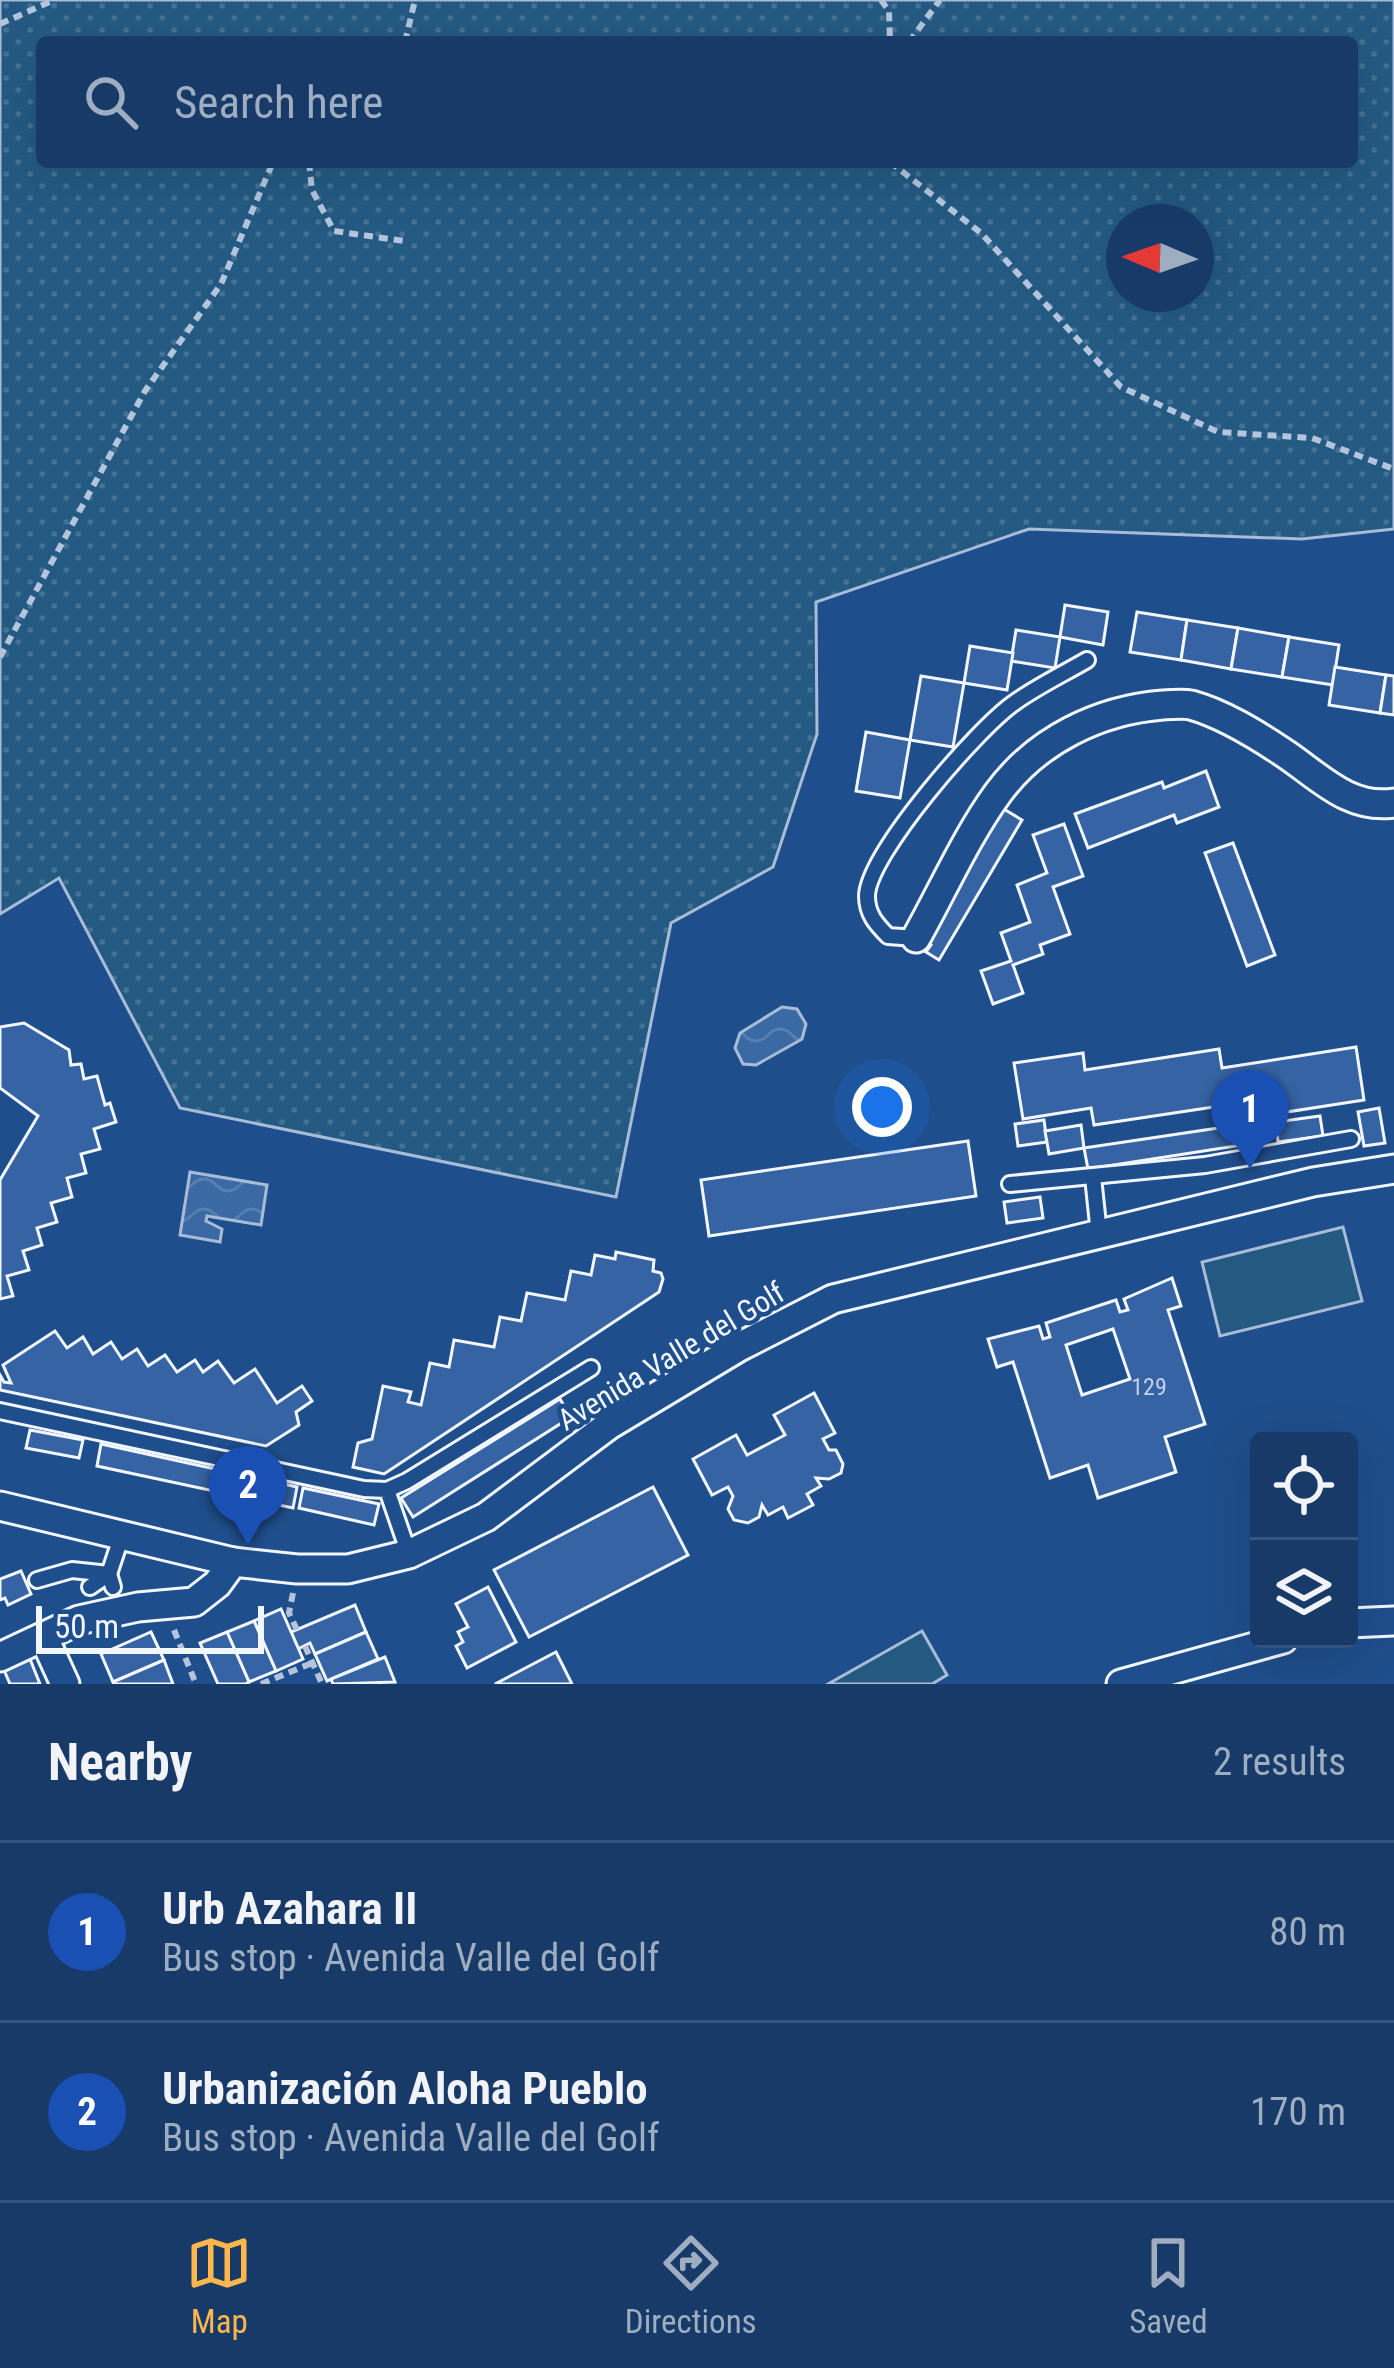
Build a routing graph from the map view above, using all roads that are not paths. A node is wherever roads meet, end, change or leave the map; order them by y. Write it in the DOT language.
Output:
graph roads {
  1 [pos="1087,660"];
  2 [pos="1394,803"];
  3 [pos="916,938"];
  4 [pos="1352,1139"];
  5 [pos="1394,1169"];
  6 [pos="1093,1178"];
  7 [pos="1010,1184"];
  8 [pos="1099,1234"];
  9 [pos="591,1368"];
  10 [pos="0,1411"];
  11 [pos="387,1490"];
  12 [pos="0,1506"];
  13 [pos="122,1535"];
  14 [pos="409,1554"];
  15 [pos="233,1562"];
  16 [pos="37,1580"];
  17 [pos="111,1581"];
  18 [pos="90,1587"];
  19 [pos="1394,1621"];
  20 [pos="1358,1623"];
  21 [pos="44,1639"];
  22 [pos="1251,1648"];
  23 [pos="0,1657"];
  24 [pos="65,1684"];
  25 [pos="1121,1684"];
  1 -- 3 [label="lane"];
  2 -- 3 [label="street"];
  4 -- 6 [label="lane"];
  5 -- 8 [label="street, Avenida Valle del Golf"];
  6 -- 7 [label="lane"];
  6 -- 8 [label="lane"];
  8 -- 14 [label="street, Avenida Valle del Golf"];
  9 -- 11 [label="lane"];
  10 -- 11 [label="lane"];
  11 -- 14 [label="lane"];
  12 -- 13 [label="street, Avenida Valle del Golf"];
  13 -- 15 [label="street, Avenida Valle del Golf"];
  13 -- 17 [label="lane"];
  14 -- 15 [label="street, Avenida Valle del Golf"];
  15 -- 21 [label="street"];
  16 -- 17 [label="lane"];
  17 -- 18 [label="lane"];
  19 -- 20 [label="street"];
  21 -- 23 [label="street"];
  21 -- 24 [label="street"];
  22 -- 25 [label="street"];
}
